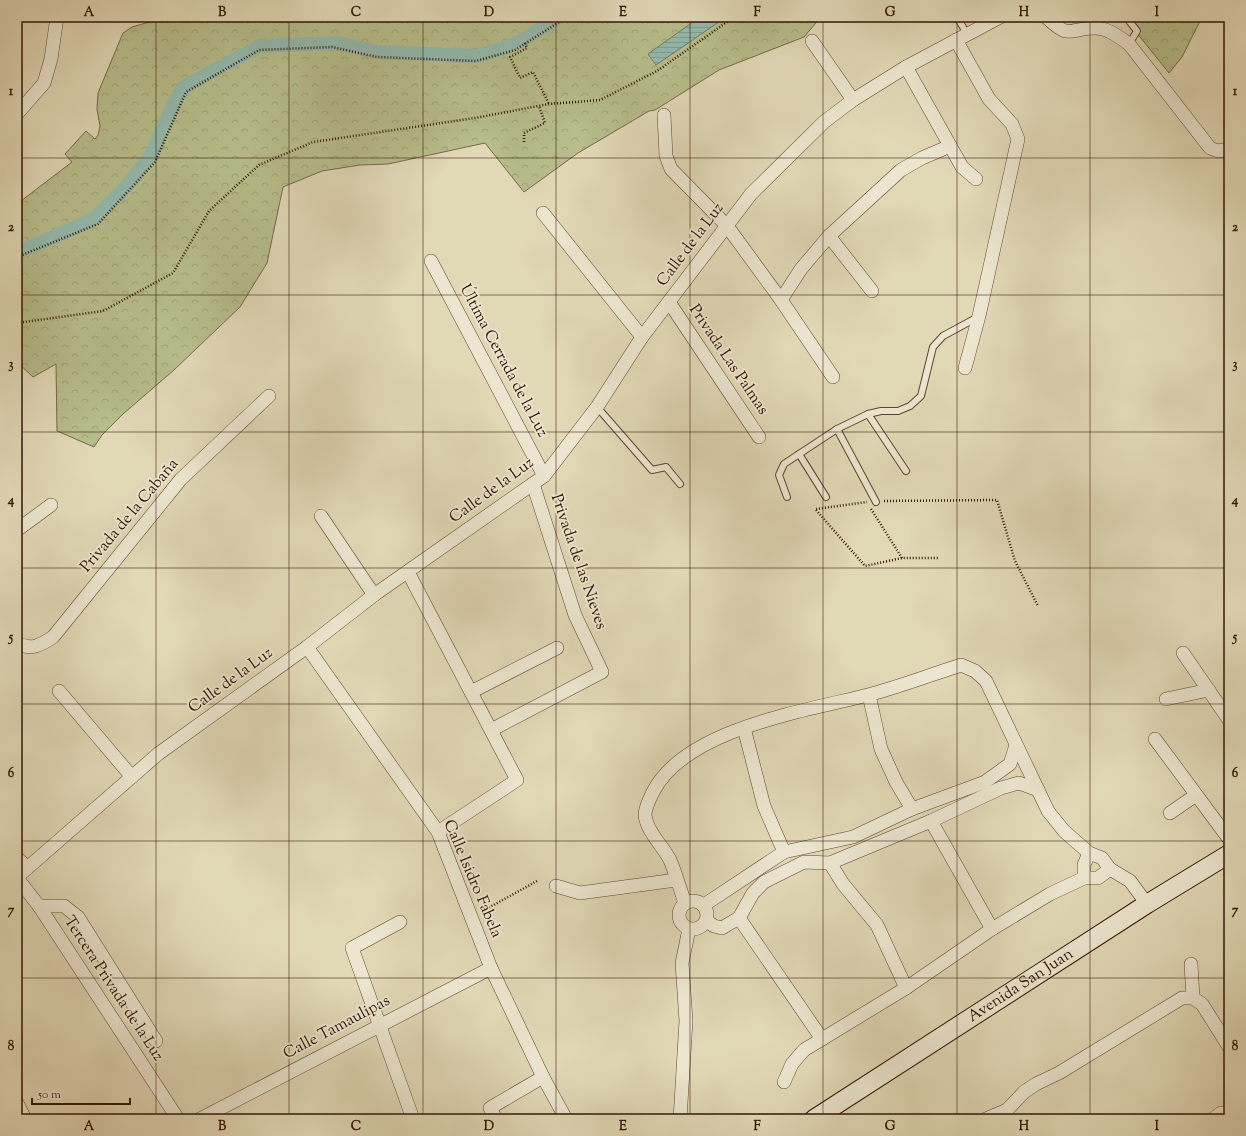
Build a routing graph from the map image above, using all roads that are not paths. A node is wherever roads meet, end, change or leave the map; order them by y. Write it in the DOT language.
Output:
graph roads {
  1 [pos="57,17"];
  2 [pos="958,17"];
  3 [pos="1000,17"];
  4 [pos="1046,17"];
  5 [pos="1126,17"];
  6 [pos="961,37"];
  7 [pos="812,41"];
  8 [pos="1129,44"];
  9 [pos="906,67"];
  10 [pos="853,100"];
  11 [pos="17,114"];
  12 [pos="664,115"];
  13 [pos="950,146"];
  14 [pos="1224,150"];
  15 [pos="976,179"];
  16 [pos="543,213"];
  17 [pos="727,226"];
  18 [pos="830,236"];
  19 [pos="431,260"];
  20 [pos="872,291"];
  21 [pos="781,300"];
  22 [pos="669,302"];
  23 [pos="979,316"];
  24 [pos="642,337"];
  25 [pos="965,368"];
  26 [pos="833,377"];
  27 [pos="269,396"];
  28 [pos="597,406"];
  29 [pos="868,414"];
  30 [pos="837,429"];
  31 [pos="759,437"];
  32 [pos="799,454"];
  33 [pos="906,471"];
  34 [pos="544,476"];
  35 [pos="533,484"];
  36 [pos="680,484"];
  37 [pos="788,497"];
  38 [pos="826,497"];
  39 [pos="876,502"];
  40 [pos="51,505"];
  41 [pos="321,516"];
  42 [pos="17,530"];
  43 [pos="408,572"];
  44 [pos="374,595"];
  45 [pos="17,643"];
  46 [pos="307,647"];
  47 [pos="557,648"];
  48 [pos="1183,653"];
  49 [pos="1209,690"];
  50 [pos="58,691"];
  51 [pos="471,692"];
  52 [pos="870,695"];
  53 [pos="1166,699"];
  54 [pos="1229,720"];
  55 [pos="744,728"];
  56 [pos="491,730"];
  57 [pos="1155,739"];
  58 [pos="1016,745"];
  59 [pos="132,777"];
  60 [pos="1038,790"];
  61 [pos="1196,795"];
  62 [pos="912,809"];
  63 [pos="1170,813"];
  64 [pos="931,821"];
  65 [pos="438,832"];
  66 [pos="1229,838"];
  67 [pos="784,852"];
  68 [pos="1089,853"];
  69 [pos="1229,854"];
  70 [pos="17,858"];
  71 [pos="830,863"];
  72 [pos="27,867"];
  73 [pos="1110,868"];
  74 [pos="17,877"];
  75 [pos="1084,878"];
  76 [pos="676,880"];
  77 [pos="556,886"];
  78 [pos="685,903"];
  79 [pos="1147,904"];
  80 [pos="704,905"];
  81 [pos="39,906"];
  82 [pos="739,918"];
  83 [pos="707,921"];
  84 [pos="400,922"];
  85 [pos="689,929"];
  86 [pos="992,929"];
  87 [pos="1191,964"];
  88 [pos="491,968"];
  89 [pos="906,988"];
  90 [pos="1193,998"];
  91 [pos="379,1025"];
  92 [pos="822,1039"];
  93 [pos="156,1041"];
  94 [pos="1229,1047"];
  95 [pos="543,1077"];
  96 [pos="784,1082"];
  97 [pos="17,1103"];
  98 [pos="1229,1113"];
  99 [pos="1007,1115"];
  100 [pos="25,1119"];
  101 [pos="178,1119"];
  102 [pos="200,1119"];
  103 [pos="413,1119"];
  104 [pos="496,1119"];
  105 [pos="566,1119"];
  106 [pos="680,1119"];
  107 [pos="814,1119"];
  108 [pos="986,1119"];
  109 [pos="1213,1119"];
  1 -- 11 [label="street"];
  2 -- 6 [label="lane"];
  3 -- 6 [label="street, Calle de la Luz"];
  4 -- 8 [label="street"];
  5 -- 8 [label="lane"];
  6 -- 9 [label="street, Calle de la Luz"];
  6 -- 23 [label="street"];
  7 -- 10 [label="street"];
  8 -- 14 [label="street"];
  9 -- 10 [label="street, Calle de la Luz"];
  9 -- 13 [label="street"];
  10 -- 17 [label="street, Calle de la Luz"];
  12 -- 17 [label="street"];
  13 -- 15 [label="street"];
  13 -- 18 [label="street"];
  16 -- 24 [label="street"];
  17 -- 21 [label="street"];
  17 -- 22 [label="street, Calle de la Luz"];
  18 -- 20 [label="street"];
  18 -- 21 [label="street"];
  19 -- 34 [label="street, Última Cerrada de la Luz"];
  21 -- 26 [label="street"];
  22 -- 24 [label="street, Calle de la Luz"];
  22 -- 31 [label="street, Privada Las Palmas"];
  23 -- 25 [label="street"];
  23 -- 29 [label="lane"];
  24 -- 28 [label="street, Calle de la Luz"];
  27 -- 45 [label="street, Privada de la Cabaña"];
  28 -- 34 [label="street, Calle de la Luz"];
  28 -- 36 [label="lane"];
  29 -- 30 [label="lane"];
  29 -- 33 [label="lane"];
  30 -- 32 [label="lane"];
  30 -- 39 [label="lane"];
  32 -- 37 [label="lane"];
  32 -- 38 [label="lane"];
  34 -- 35 [label="street, Calle de la Luz"];
  35 -- 43 [label="street, Calle de la Luz"];
  35 -- 56 [label="street, Privada de las Nieves"];
  40 -- 42 [label="street"];
  41 -- 44 [label="street"];
  43 -- 44 [label="street, Calle de la Luz"];
  43 -- 51 [label="street"];
  44 -- 46 [label="street, Calle de la Luz"];
  46 -- 59 [label="street, Calle de la Luz"];
  46 -- 65 [label="street, Calle Isidro Fabela"];
  47 -- 51 [label="street"];
  48 -- 49 [label="street"];
  49 -- 53 [label="street"];
  49 -- 54 [label="street"];
  50 -- 59 [label="street"];
  51 -- 56 [label="street"];
  52 -- 55 [label="street"];
  52 -- 58 [label="street"];
  52 -- 62 [label="street"];
  55 -- 67 [label="street"];
  55 -- 76 [label="street"];
  56 -- 65 [label="street"];
  57 -- 61 [label="street"];
  58 -- 60 [label="street"];
  58 -- 62 [label="street"];
  59 -- 72 [label="street, Calle de la Luz"];
  60 -- 64 [label="street"];
  60 -- 68 [label="street"];
  61 -- 63 [label="street"];
  61 -- 66 [label="street"];
  62 -- 67 [label="street"];
  64 -- 71 [label="street"];
  64 -- 86 [label="street"];
  65 -- 88 [label="street, Calle Isidro Fabela"];
  67 -- 80 [label="street"];
  68 -- 73 [label="street"];
  68 -- 75 [label="street"];
  69 -- 79 [label="street, Avenida San Juan"];
  70 -- 72 [label="street"];
  71 -- 82 [label="street"];
  71 -- 89 [label="street"];
  72 -- 74 [label="street, Calle de la Luz"];
  73 -- 75 [label="street"];
  73 -- 79 [label="street"];
  74 -- 81 [label="street, Tercera Privada de la Luz"];
  75 -- 86 [label="street"];
  76 -- 77 [label="street"];
  76 -- 78 [label="street"];
  78 -- 80 [label="street"];
  78 -- 85 [label="street"];
  79 -- 107 [label="street, Avenida San Juan"];
  80 -- 83 [label="street"];
  81 -- 93 [label="street"];
  81 -- 101 [label="street, Tercera Privada de la Luz"];
  82 -- 83 [label="street"];
  82 -- 92 [label="street"];
  83 -- 85 [label="street"];
  84 -- 91 [label="street"];
  85 -- 106 [label="street"];
  86 -- 89 [label="street"];
  87 -- 90 [label="street"];
  88 -- 91 [label="street, Calle Tamaulipas"];
  88 -- 95 [label="street, Calle Isidro Fabela"];
  89 -- 92 [label="street"];
  90 -- 94 [label="street"];
  90 -- 99 [label="street"];
  91 -- 102 [label="street, Calle Tamaulipas"];
  91 -- 103 [label="street"];
  92 -- 96 [label="street"];
  95 -- 104 [label="street"];
  95 -- 105 [label="street, Calle Isidro Fabela"];
  97 -- 100 [label="street"];
  98 -- 109 [label="street"];
  99 -- 108 [label="street"];
}
